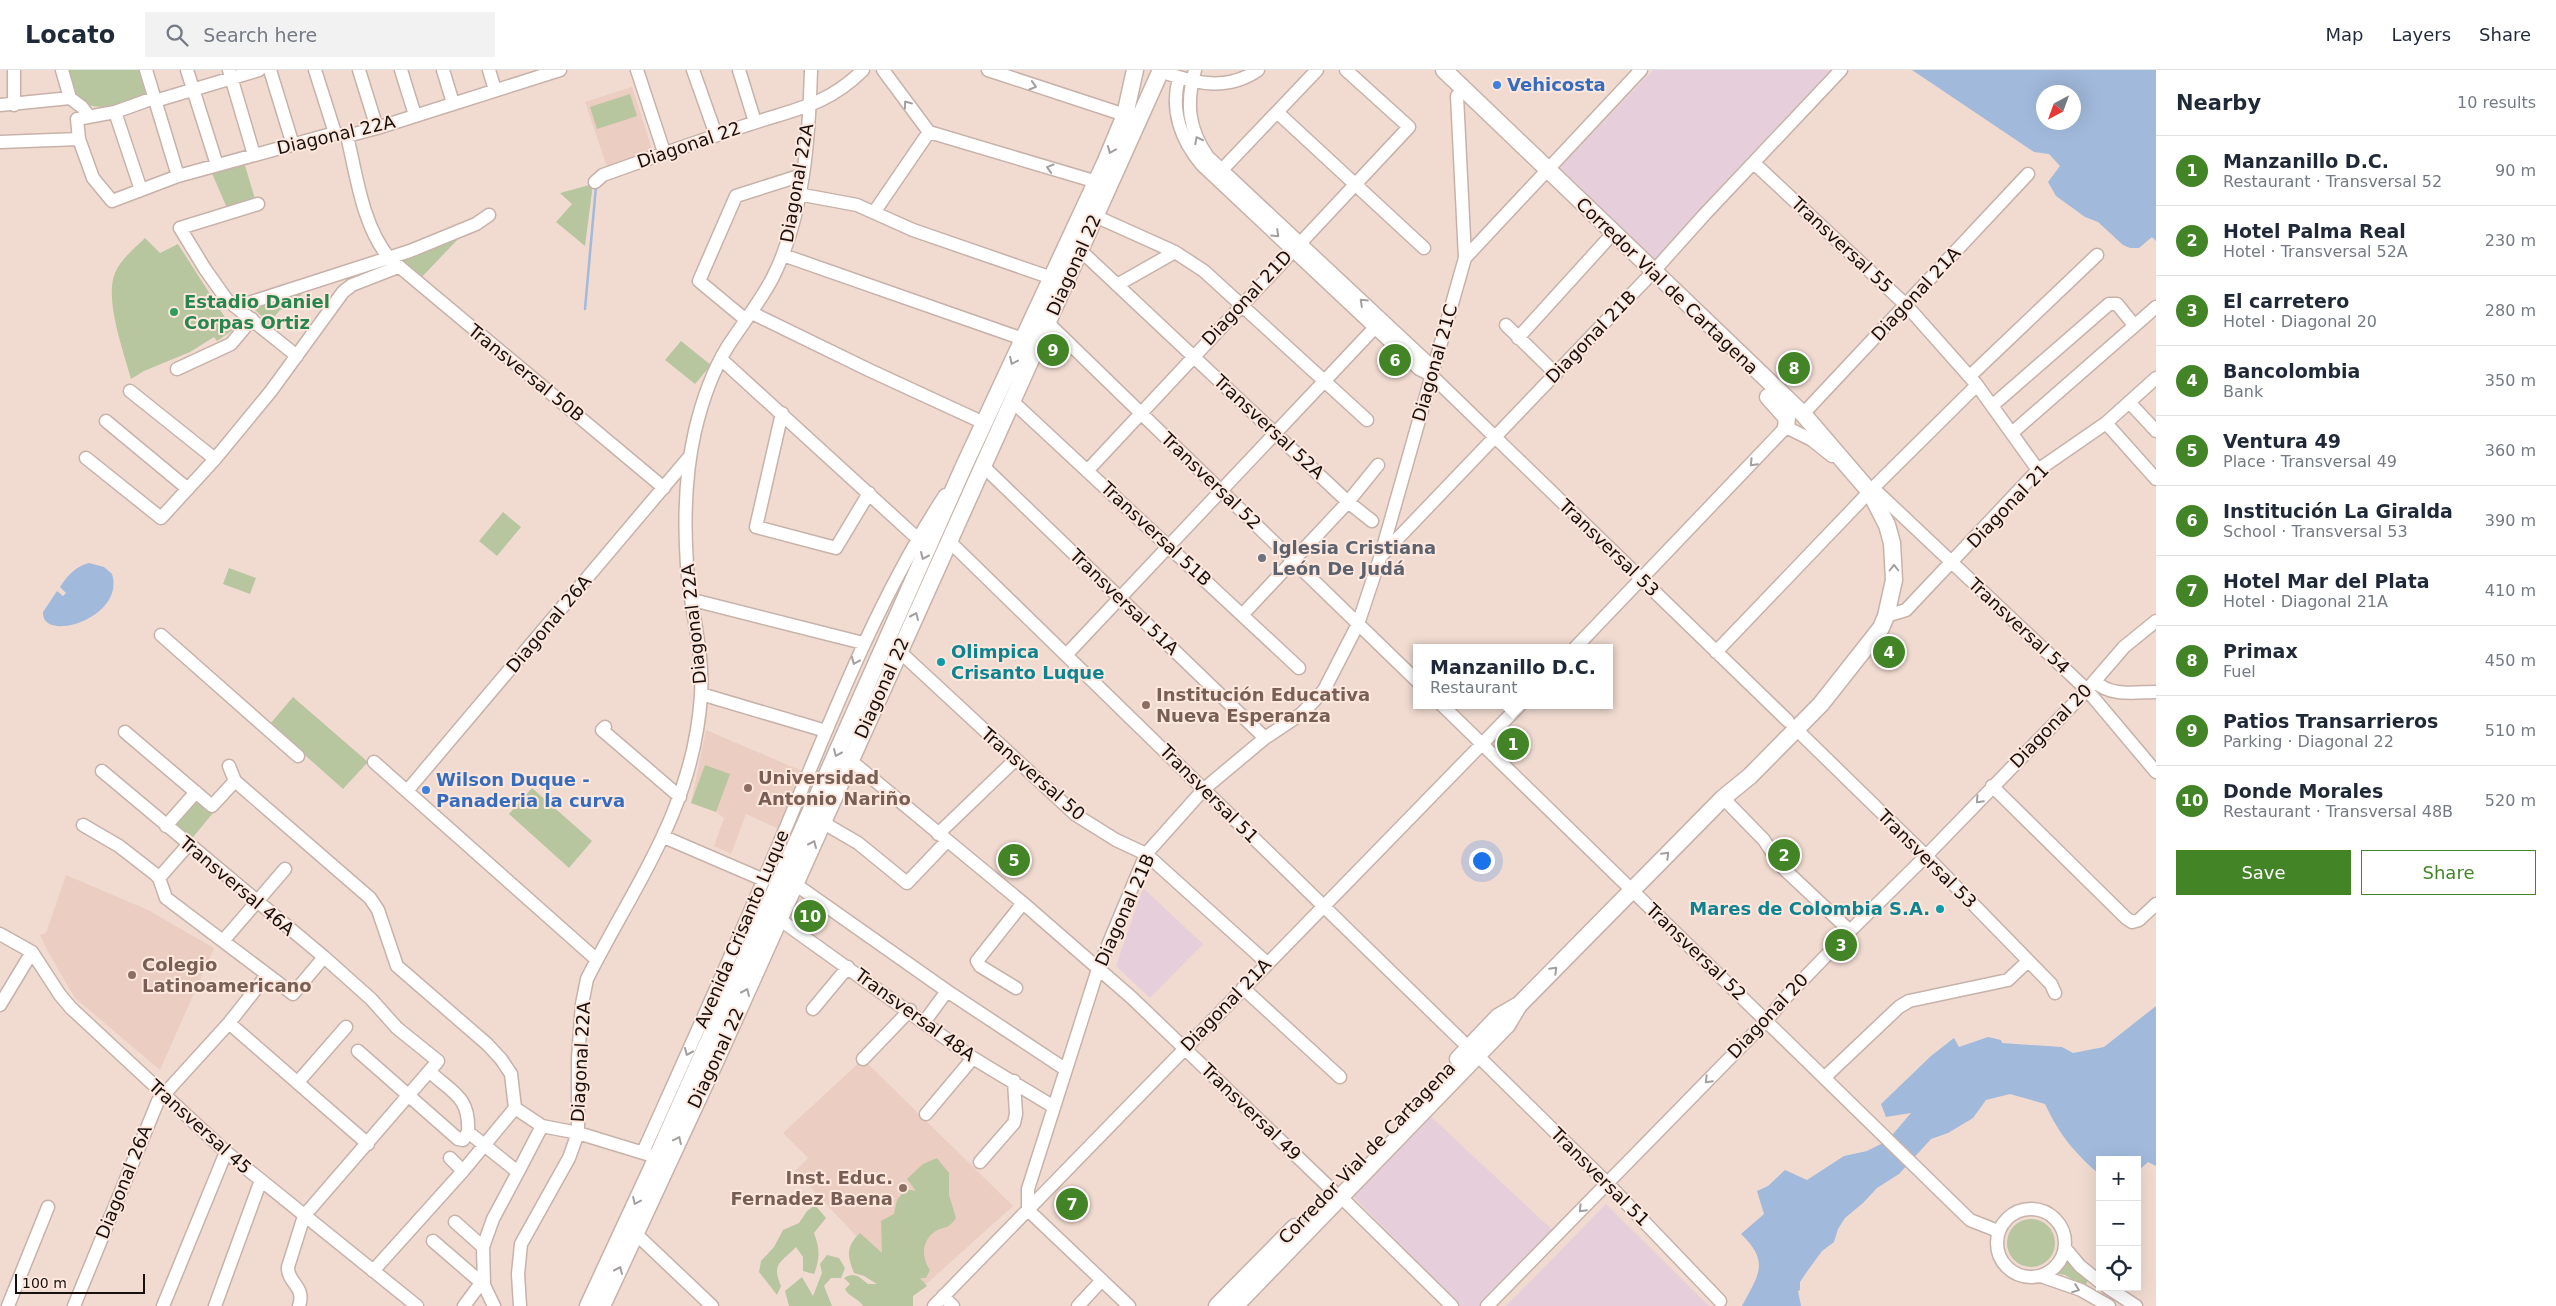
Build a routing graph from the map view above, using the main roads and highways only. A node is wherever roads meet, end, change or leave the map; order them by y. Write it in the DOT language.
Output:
graph roads {
  1 [pos="1430,70"];
  2 [pos="1444,70"];
  3 [pos="1149,72"];
  4 [pos="1544,174"];
  5 [pos="1650,276"];
  6 [pos="1786,427"];
  7 [pos="1336,1194"];
  8 [pos="588,1306"];
  9 [pos="602,1306"];
  10 [pos="1217,1306"];
  11 [pos="1235,1306"];
  1 -- 4 [label="main road, Corredor Vial de Cartagena"];
  2 -- 4 [label="main road, Corredor Vial de Cartagena"];
  3 -- 8 [label="main road, Diagonal 22, one-way"];
  9 -- 3 [label="main road, Diagonal 22, one-way"];
  4 -- 5 [label="main road, Corredor Vial de Cartagena"];
  4 -- 5 [label="main road, Corredor Vial de Cartagena"];
  5 -- 6 [label="main road, Corredor Vial de Cartagena"];
  7 -- 5 [label="main road, Corredor Vial de Cartagena, one-way"];
  7 -- 10 [label="main road, Corredor Vial de Cartagena"];
  7 -- 11 [label="main road, Corredor Vial de Cartagena"];
}
